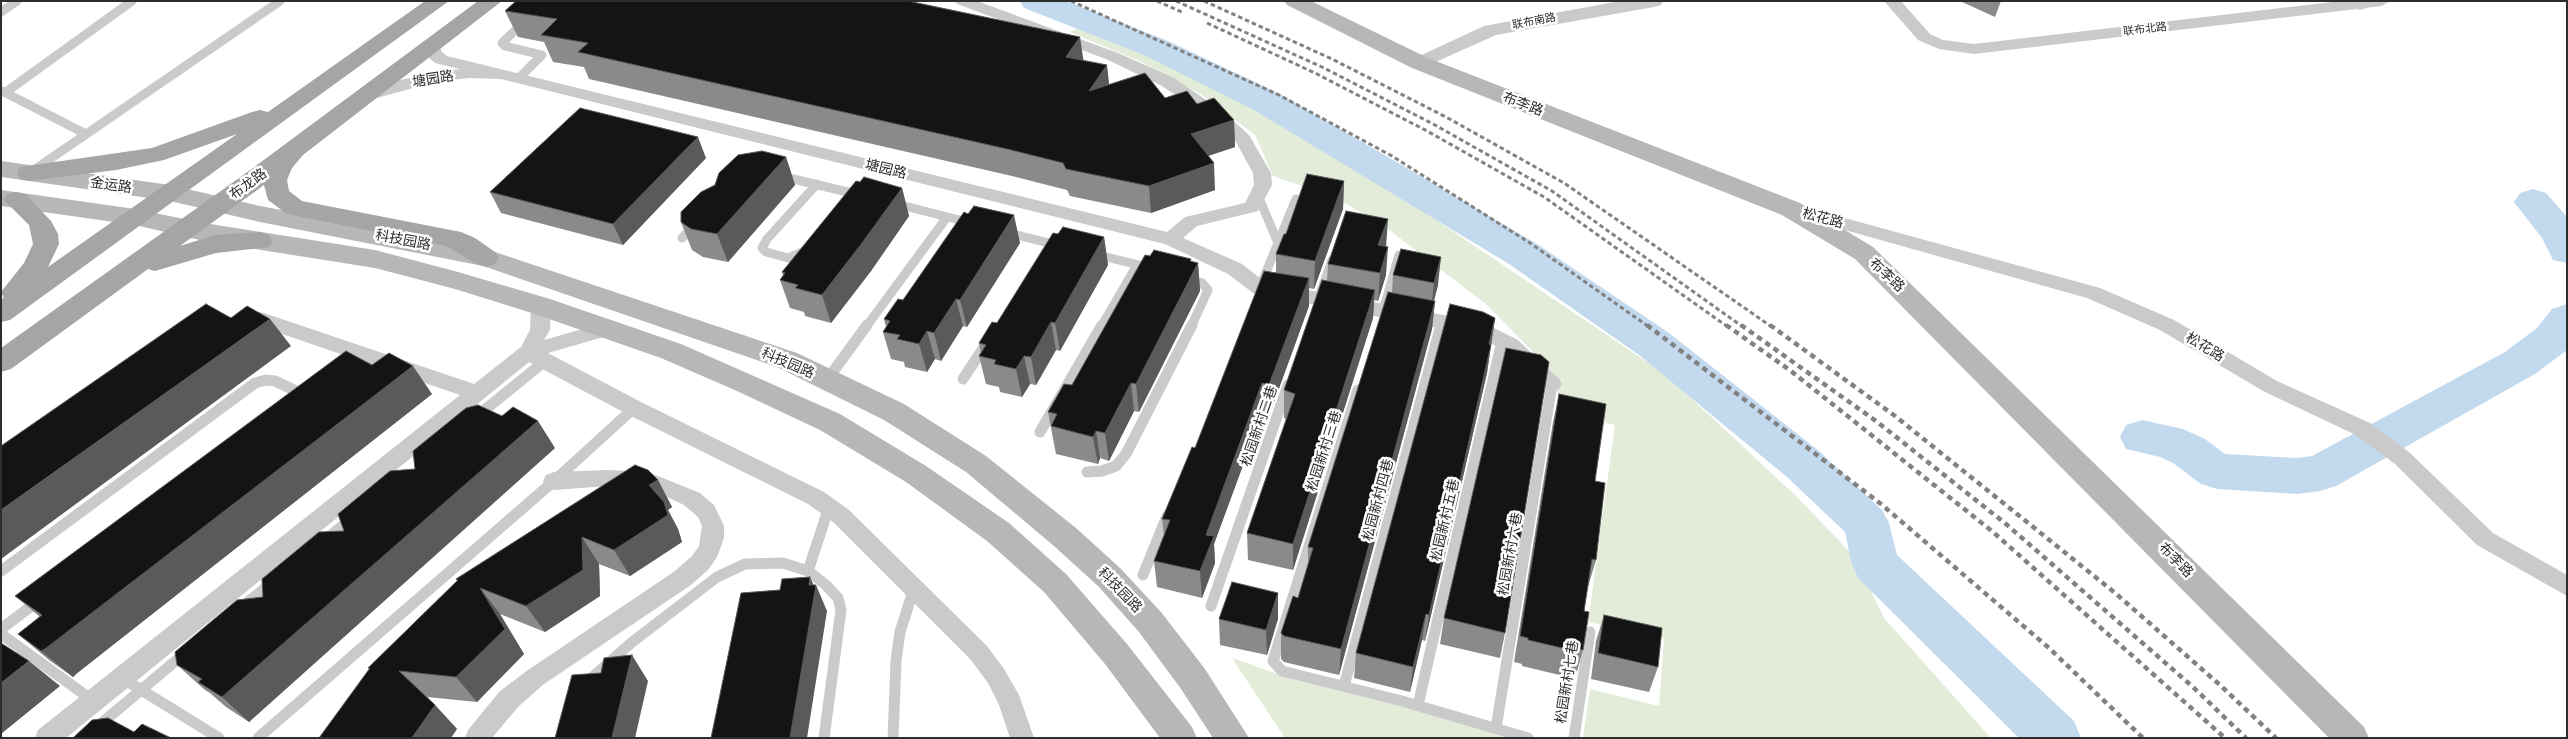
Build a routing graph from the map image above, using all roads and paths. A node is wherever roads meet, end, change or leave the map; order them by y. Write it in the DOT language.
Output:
graph roads {
  1 [pos="17,1"];
  2 [pos="132,1"];
  3 [pos="280,1"];
  4 [pos="439,1"];
  5 [pos="492,1"];
  6 [pos="962,1"];
  7 [pos="1294,1"];
  8 [pos="1654,1"];
  9 [pos="1892,1"];
  10 [pos="2382,1"];
  11 [pos="2358,3"];
  12 [pos="1,12"];
  13 [pos="533,14"];
  14 [pos="432,46"];
  15 [pos="1420,64"];
  16 [pos="501,74"];
  17 [pos="519,78"];
  18 [pos="4,92"];
  19 [pos="366,96"];
  20 [pos="294,105"];
  21 [pos="86,134"];
  22 [pos="303,143"];
  23 [pos="1,169"];
  24 [pos="29,173"];
  25 [pos="772,173"];
  26 [pos="817,184"];
  27 [pos="170,193"];
  28 [pos="1259,198"];
  29 [pos="9,199"];
  30 [pos="1296,200"];
  31 [pos="221,203"];
  32 [pos="1791,209"];
  33 [pos="135,217"];
  34 [pos="702,217"];
  35 [pos="947,217"];
  36 [pos="187,228"];
  37 [pos="682,238"];
  38 [pos="260,240"];
  39 [pos="1170,240"];
  40 [pos="812,241"];
  41 [pos="1278,243"];
  42 [pos="1334,253"];
  43 [pos="1399,255"];
  44 [pos="486,258"];
  45 [pos="1137,265"];
  46 [pos="118,279"];
  47 [pos="1258,292"];
  48 [pos="1317,304"];
  49 [pos="1,306"];
  50 [pos="541,306"];
  51 [pos="1,313"];
  52 [pos="1381,315"];
  53 [pos="228,320"];
  54 [pos="1,321"];
  55 [pos="1442,322"];
  56 [pos="607,329"];
  57 [pos="994,331"];
  58 [pos="1502,341"];
  59 [pos="537,357"];
  60 [pos="7,358"];
  61 [pos="1292,373"];
  62 [pos="1362,376"];
  63 [pos="963,379"];
  64 [pos="827,380"];
  65 [pos="1552,384"];
  66 [pos="476,393"];
  67 [pos="634,408"];
  68 [pos="292,409"];
  69 [pos="468,424"];
  70 [pos="1040,432"];
  71 [pos="1087,472"];
  72 [pos="554,481"];
  73 [pos="1173,502"];
  74 [pos="829,507"];
  75 [pos="359,512"];
  76 [pos="313,550"];
  77 [pos="1,571"];
  78 [pos="808,571"];
  79 [pos="282,575"];
  80 [pos="1143,575"];
  81 [pos="2567,586"];
  82 [pos="914,588"];
  83 [pos="49,593"];
  84 [pos="1211,606"];
  85 [pos="235,613"];
  86 [pos="1,629"];
  87 [pos="1590,632"];
  88 [pos="1,634"];
  89 [pos="196,644"];
  90 [pos="121,677"];
  91 [pos="1344,686"];
  92 [pos="142,688"];
  93 [pos="582,690"];
  94 [pos="92,700"];
  95 [pos="1418,705"];
  96 [pos="1496,728"];
  97 [pos="47,738"];
  98 [pos="84,738"];
  99 [pos="219,738"];
  100 [pos="258,738"];
  101 [pos="478,738"];
  102 [pos="824,738"];
  103 [pos="893,738"];
  104 [pos="1022,738"];
  105 [pos="1180,738"];
  106 [pos="1232,738"];
  107 [pos="1528,738"];
  108 [pos="1574,738"];
  109 [pos="2352,738"];
  1 -- 12 [label="lane"];
  2 -- 18 [label="lane"];
  3 -- 21 [label="lane"];
  4 -- 20 [label="main road"];
  5 -- 14 [label="main road, 布龙路"];
  6 -- 28 [label="street"];
  7 -- 15 [label="main road, 布李路"];
  8 -- 15 [label="street, 联布南路"];
  9 -- 11 [label="street, 联布北路"];
  10 -- 11 [label="street, 联布北路"];
  13 -- 17 [label="lane"];
  14 -- 16 [label="street, 塘园路"];
  14 -- 19 [label="main road, 布龙路"];
  15 -- 32 [label="main road, 布李路"];
  16 -- 17 [label="street, 塘园路"];
  16 -- 19 [label="street, 塘园路"];
  17 -- 39 [label="street, 塘园路"];
  18 -- 21 [label="lane"];
  19 -- 22 [label="main road, 布龙路"];
  20 -- 24 [label="main road"];
  20 -- 27 [label="main road"];
  21 -- 24 [label="lane"];
  22 -- 31 [label="main road, 布龙路"];
  22 -- 44 [label="main road"];
  23 -- 24 [label="main road, 金运路"];
  24 -- 27 [label="main road, 金运路"];
  25 -- 26 [label="lane"];
  26 -- 35 [label="lane"];
  26 -- 40 [label="lane"];
  27 -- 31 [label="main road, 金运路"];
  27 -- 33 [label="main road"];
  28 -- 39 [label="street"];
  28 -- 41 [label="lane"];
  29 -- 33 [label="main road, 金运路"];
  29 -- 49 [label="main road"];
  30 -- 41 [label="lane"];
  31 -- 36 [label="main road, 布龙路"];
  31 -- 44 [label="main road, 科技园路"];
  32 -- 81 [label="street, 松花路"];
  32 -- 109 [label="main road, 布李路"];
  33 -- 36 [label="main road, 金运路"];
  33 -- 51 [label="main road"];
  34 -- 37 [label="lane"];
  35 -- 45 [label="lane"];
  35 -- 64 [label="lane"];
  36 -- 38 [label="main road, 科技园路"];
  36 -- 46 [label="main road, 布龙路"];
  38 -- 46 [label="main road"];
  38 -- 50 [label="main road, 科技园路"];
  39 -- 47 [label="street, 塘园路"];
  41 -- 47 [label="lane"];
  42 -- 48 [label="lane"];
  43 -- 52 [label="lane"];
  44 -- 64 [label="main road, 科技园路"];
  45 -- 70 [label="lane"];
  45 -- 71 [label="lane"];
  46 -- 60 [label="main road, 布龙路"];
  47 -- 48 [label="street"];
  48 -- 52 [label="street"];
  50 -- 56 [label="main road, 科技园路"];
  50 -- 59 [label="street"];
  52 -- 55 [label="street"];
  53 -- 66 [label="street"];
  54 -- 60 [label="main road"];
  55 -- 58 [label="street"];
  55 -- 91 [label="lane, 松园新村四巷"];
  56 -- 59 [label="street"];
  56 -- 105 [label="main road, 科技园路"];
  57 -- 63 [label="lane"];
  58 -- 65 [label="street"];
  58 -- 95 [label="lane, 松园新村五巷"];
  59 -- 66 [label="street"];
  59 -- 67 [label="street"];
  59 -- 69 [label="lane"];
  61 -- 84 [label="lane, 松园新村二巷"];
  62 -- 91 [label="lane, 松园新村三巷"];
  64 -- 106 [label="main road, 科技园路"];
  65 -- 96 [label="lane, 松园新村六巷"];
  66 -- 90 [label="street"];
  67 -- 72 [label="lane"];
  67 -- 74 [label="street"];
  68 -- 77 [label="lane"];
  72 -- 100 [label="lane"];
  72 -- 101 [label="street"];
  73 -- 80 [label="lane"];
  74 -- 78 [label="lane"];
  74 -- 82 [label="street"];
  75 -- 76 [label="lane"];
  78 -- 93 [label="lane"];
  78 -- 102 [label="lane"];
  79 -- 85 [label="lane"];
  82 -- 103 [label="lane"];
  82 -- 104 [label="street"];
  83 -- 86 [label="lane"];
  87 -- 108 [label="lane, 松园新村七巷"];
  88 -- 94 [label="lane"];
  89 -- 92 [label="lane"];
  90 -- 92 [label="lane"];
  90 -- 94 [label="street"];
  91 -- 95 [label="lane"];
  92 -- 98 [label="lane"];
  92 -- 99 [label="lane"];
  94 -- 97 [label="street"];
  95 -- 96 [label="lane"];
  96 -- 107 [label="lane"];
}
